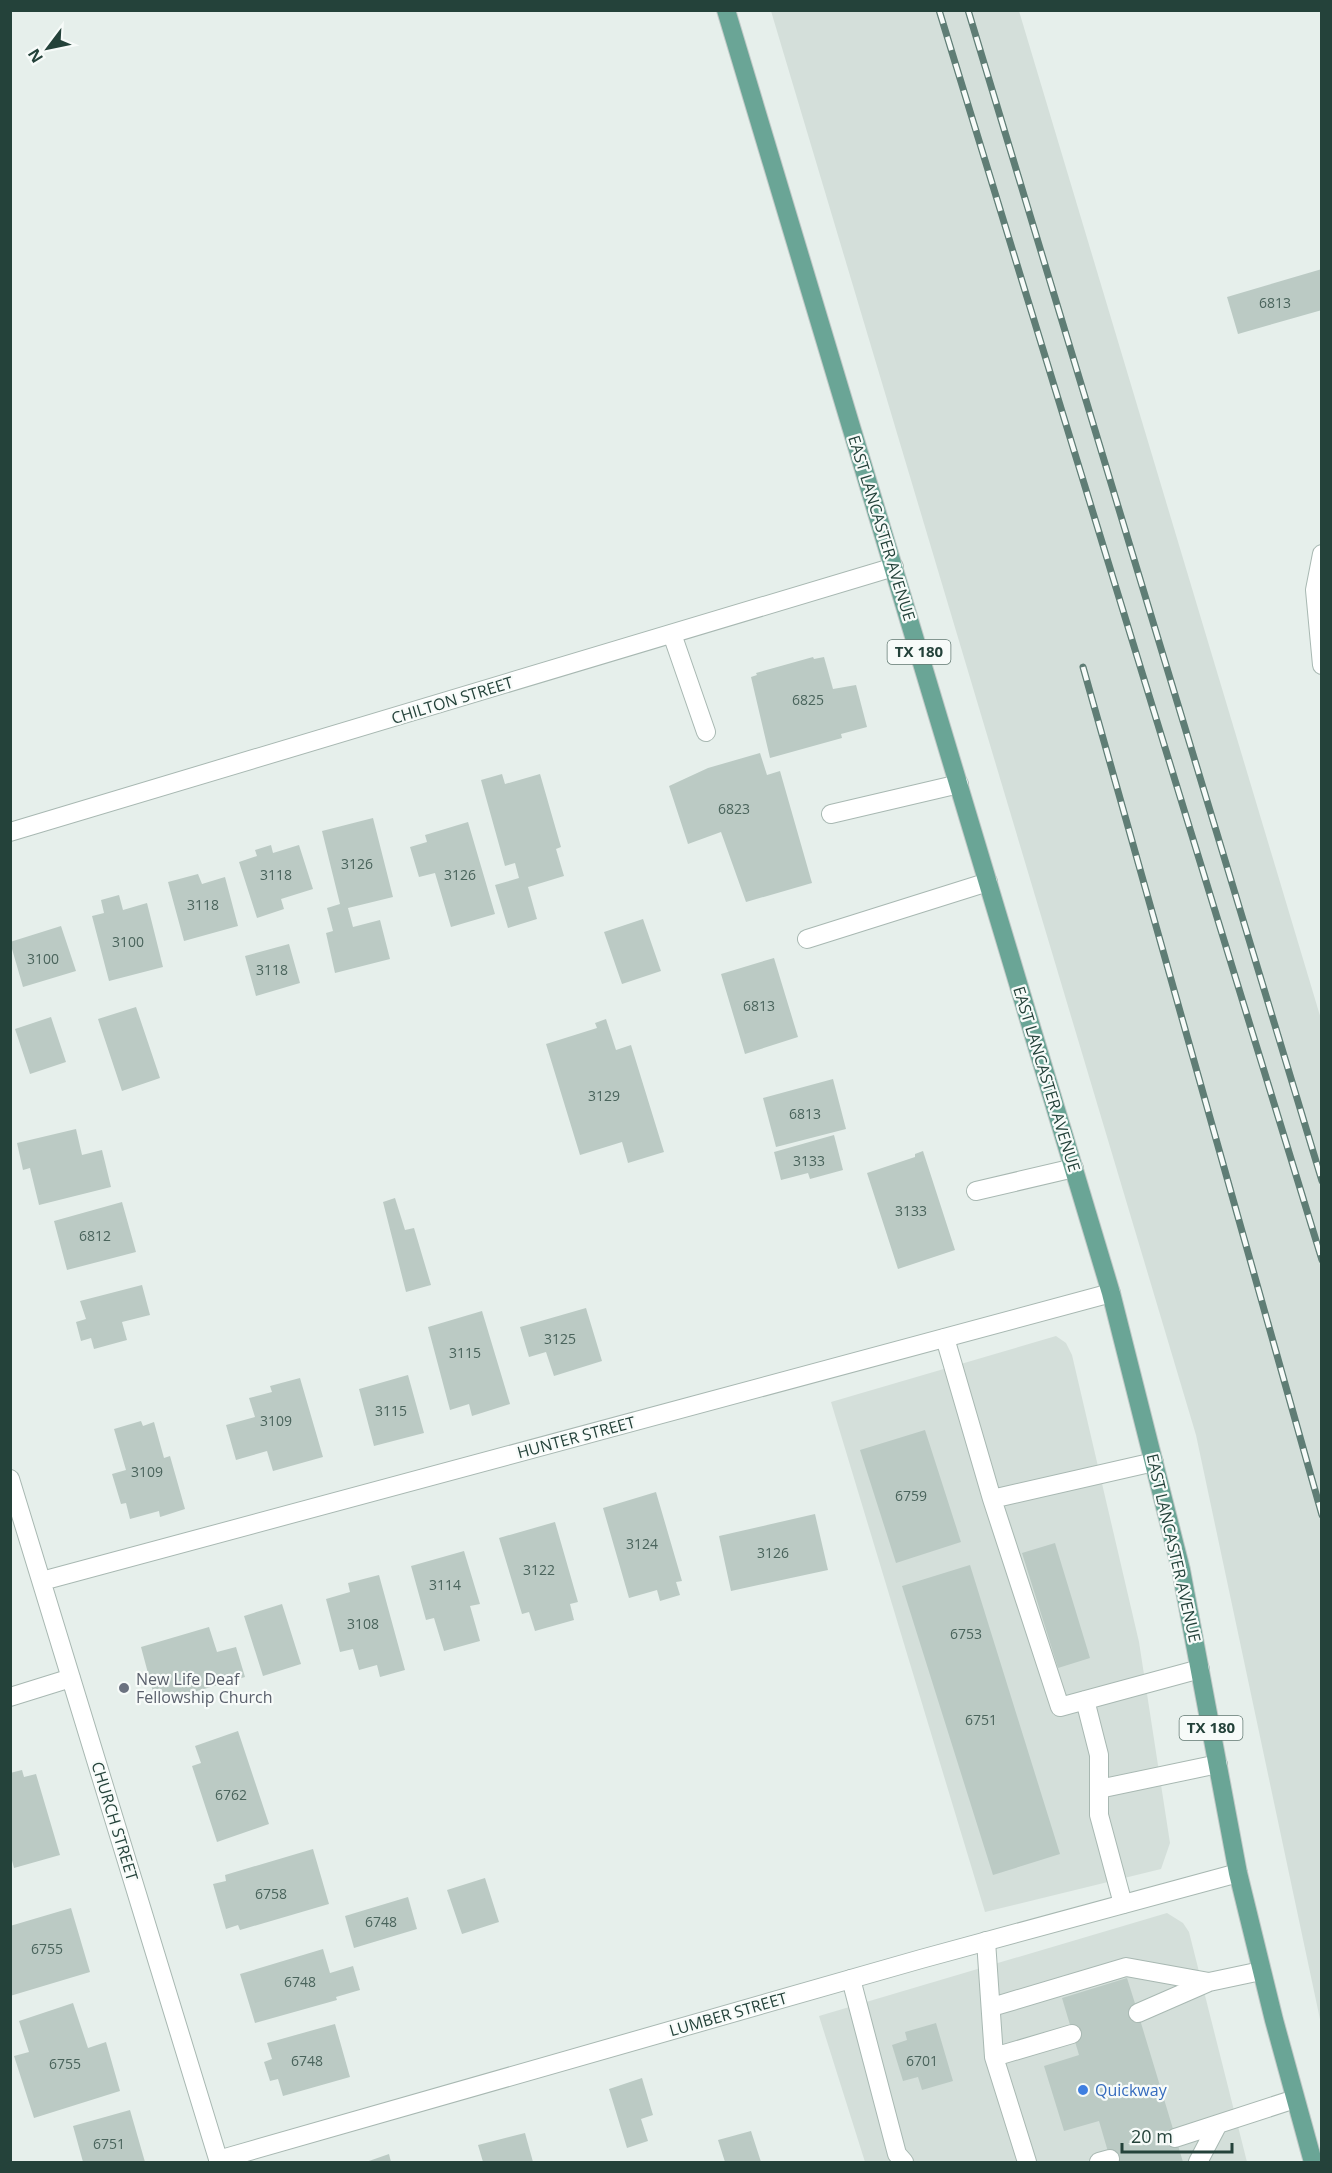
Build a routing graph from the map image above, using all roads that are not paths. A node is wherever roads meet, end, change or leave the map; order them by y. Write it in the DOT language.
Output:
graph roads {
  1 [pos="726,10"];
  2 [pos="1322,554"];
  3 [pos="894,567"];
  4 [pos="672,634"];
  5 [pos="1322,665"];
  6 [pos="706,732"];
  7 [pos="959,784"];
  8 [pos="831,814"];
  9 [pos="10,832"];
  10 [pos="988,882"];
  11 [pos="807,939"];
  12 [pos="1074,1168"];
  13 [pos="975,1191"];
  14 [pos="1111,1293"];
  15 [pos="945,1338"];
  16 [pos="1155,1462"];
  17 [pos="10,1479"];
  18 [pos="992,1499"];
  19 [pos="42,1581"];
  20 [pos="1200,1669"];
  21 [pos="71,1678"];
  22 [pos="10,1696"];
  23 [pos="1085,1700"];
  24 [pos="1218,1764"];
  25 [pos="1099,1789"];
  26 [pos="1238,1873"];
  27 [pos="1123,1904"];
  28 [pos="986,1941"];
  29 [pos="1262,1971"];
  30 [pos="851,1979"];
  31 [pos="1209,1982"];
  32 [pos="992,2007"];
  33 [pos="1138,2013"];
  34 [pos="1072,2034"];
  35 [pos="994,2057"];
  36 [pos="1295,2099"];
  37 [pos="1218,2124"];
  38 [pos="1175,2138"];
  39 [pos="899,2160"];
  40 [pos="219,2161"];
  41 [pos="1027,2163"];
  42 [pos="1198,2163"];
  43 [pos="1313,2163"];
  1 -- 3 [label="main road, EAST LANCASTER AVENUE / TX 180"];
  2 -- 5 [label="street"];
  3 -- 4 [label="street, CHILTON STREET"];
  3 -- 7 [label="main road, EAST LANCASTER AVENUE / TX 180"];
  4 -- 6 [label="street"];
  4 -- 9 [label="street, CHILTON STREET"];
  7 -- 8 [label="street"];
  7 -- 10 [label="main road, EAST LANCASTER AVENUE / TX 180"];
  10 -- 11 [label="street"];
  10 -- 12 [label="main road, EAST LANCASTER AVENUE / TX 180"];
  12 -- 13 [label="street"];
  12 -- 14 [label="main road, EAST LANCASTER AVENUE / TX 180"];
  14 -- 15 [label="street, HUNTER STREET"];
  14 -- 16 [label="main road, EAST LANCASTER AVENUE / TX 180"];
  15 -- 18 [label="street"];
  15 -- 19 [label="street, HUNTER STREET"];
  16 -- 18 [label="street"];
  16 -- 20 [label="main road, EAST LANCASTER AVENUE / TX 180"];
  17 -- 19 [label="street, CHURCH STREET"];
  18 -- 23 [label="street"];
  19 -- 21 [label="street, CHURCH STREET"];
  20 -- 23 [label="street"];
  20 -- 24 [label="main road, EAST LANCASTER AVENUE / TX 180"];
  21 -- 22 [label="street"];
  21 -- 40 [label="street, CHURCH STREET"];
  23 -- 25 [label="street"];
  24 -- 25 [label="street"];
  24 -- 26 [label="main road, EAST LANCASTER AVENUE / TX 180"];
  25 -- 27 [label="street"];
  26 -- 27 [label="street, LUMBER STREET"];
  26 -- 29 [label="main road, EAST LANCASTER AVENUE / TX 180"];
  27 -- 28 [label="street, LUMBER STREET"];
  28 -- 30 [label="street, LUMBER STREET"];
  28 -- 32 [label="street"];
  29 -- 31 [label="street"];
  29 -- 36 [label="main road, EAST LANCASTER AVENUE / TX 180"];
  30 -- 39 [label="street"];
  30 -- 40 [label="street, LUMBER STREET"];
  31 -- 32 [label="street"];
  31 -- 33 [label="street"];
  32 -- 35 [label="street"];
  34 -- 35 [label="street"];
  35 -- 41 [label="street"];
  36 -- 37 [label="street"];
  36 -- 43 [label="main road, EAST LANCASTER AVENUE / TX 180"];
  37 -- 38 [label="street"];
  37 -- 42 [label="street"];
}
